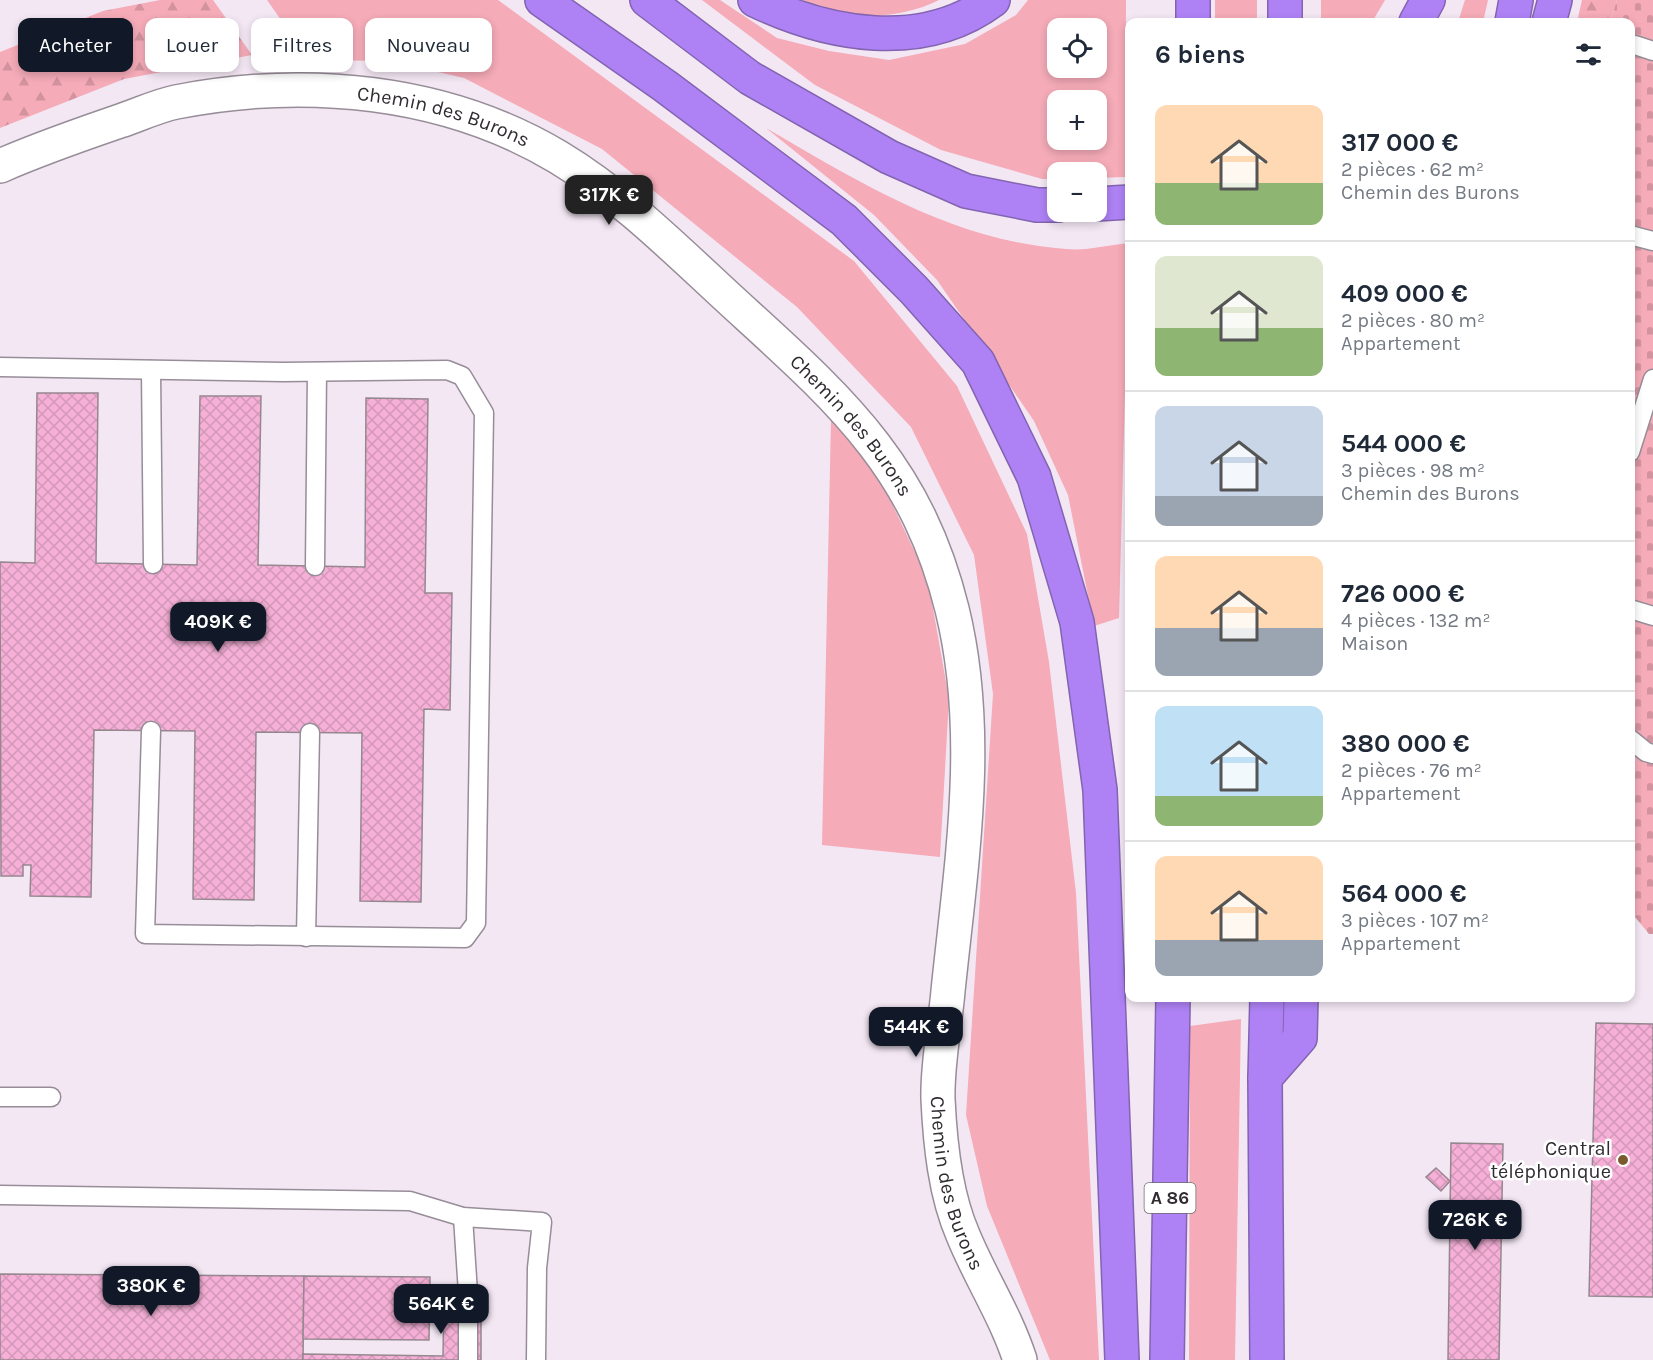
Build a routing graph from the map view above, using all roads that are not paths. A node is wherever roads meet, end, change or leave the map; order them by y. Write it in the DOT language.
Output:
graph roads {
  1 [pos="542,0"];
  2 [pos="647,0"];
  3 [pos="755,0"];
  4 [pos="993,0"];
  5 [pos="1193,0"];
  6 [pos="1285,0"];
  7 [pos="1428,0"];
  8 [pos="1516,0"];
  9 [pos="1555,0"];
  10 [pos="1193,18"];
  11 [pos="1285,18"];
  12 [pos="1418,18"];
  13 [pos="1513,18"];
  14 [pos="1550,18"];
  15 [pos="1635,45"];
  16 [pos="1653,51"];
  17 [pos="0,166"];
  18 [pos="1125,202"];
  19 [pos="1107,203"];
  20 [pos="1047,205"];
  21 [pos="1635,236"];
  22 [pos="1653,241"];
  23 [pos="0,367"];
  24 [pos="151,370"];
  25 [pos="317,372"];
  26 [pos="1653,379"];
  27 [pos="1640,433"];
  28 [pos="153,564"];
  29 [pos="315,566"];
  30 [pos="1635,610"];
  31 [pos="1653,615"];
  32 [pos="151,731"];
  33 [pos="310,733"];
  34 [pos="1635,743"];
  35 [pos="1653,754"];
  36 [pos="306,937"];
  37 [pos="1173,1002"];
  38 [pos="1267,1002"];
  39 [pos="1300,1002"];
  40 [pos="1265,1078"];
  41 [pos="0,1097"];
  42 [pos="51,1097"];
  43 [pos="0,1195"];
  44 [pos="463,1217"];
  45 [pos="468,1360"];
  46 [pos="536,1360"];
  47 [pos="1020,1360"];
  48 [pos="1122,1360"];
  49 [pos="1167,1360"];
  50 [pos="1267,1360"];
  1 -- 48 [label="highway"];
  2 -- 20 [label="highway"];
  3 -- 4 [label="highway"];
  5 -- 10 [label="highway"];
  6 -- 11 [label="highway"];
  7 -- 12 [label="highway"];
  8 -- 13 [label="highway"];
  9 -- 14 [label="highway"];
  15 -- 16 [label="lane"];
  17 -- 47 [label="street, Chemin des Burons"];
  18 -- 19 [label="highway"];
  21 -- 22 [label="lane"];
  23 -- 24 [label="lane"];
  24 -- 25 [label="lane"];
  24 -- 28 [label="lane"];
  25 -- 29 [label="lane"];
  25 -- 36 [label="lane"];
  26 -- 27 [label="lane"];
  30 -- 31 [label="lane"];
  32 -- 36 [label="lane"];
  33 -- 36 [label="lane"];
  34 -- 35 [label="lane"];
  37 -- 49 [label="highway, A 86"];
  38 -- 40 [label="highway"];
  39 -- 40 [label="highway"];
  40 -- 50 [label="highway"];
  41 -- 42 [label="lane"];
  43 -- 44 [label="lane"];
  44 -- 45 [label="lane"];
  44 -- 46 [label="lane"];
}
